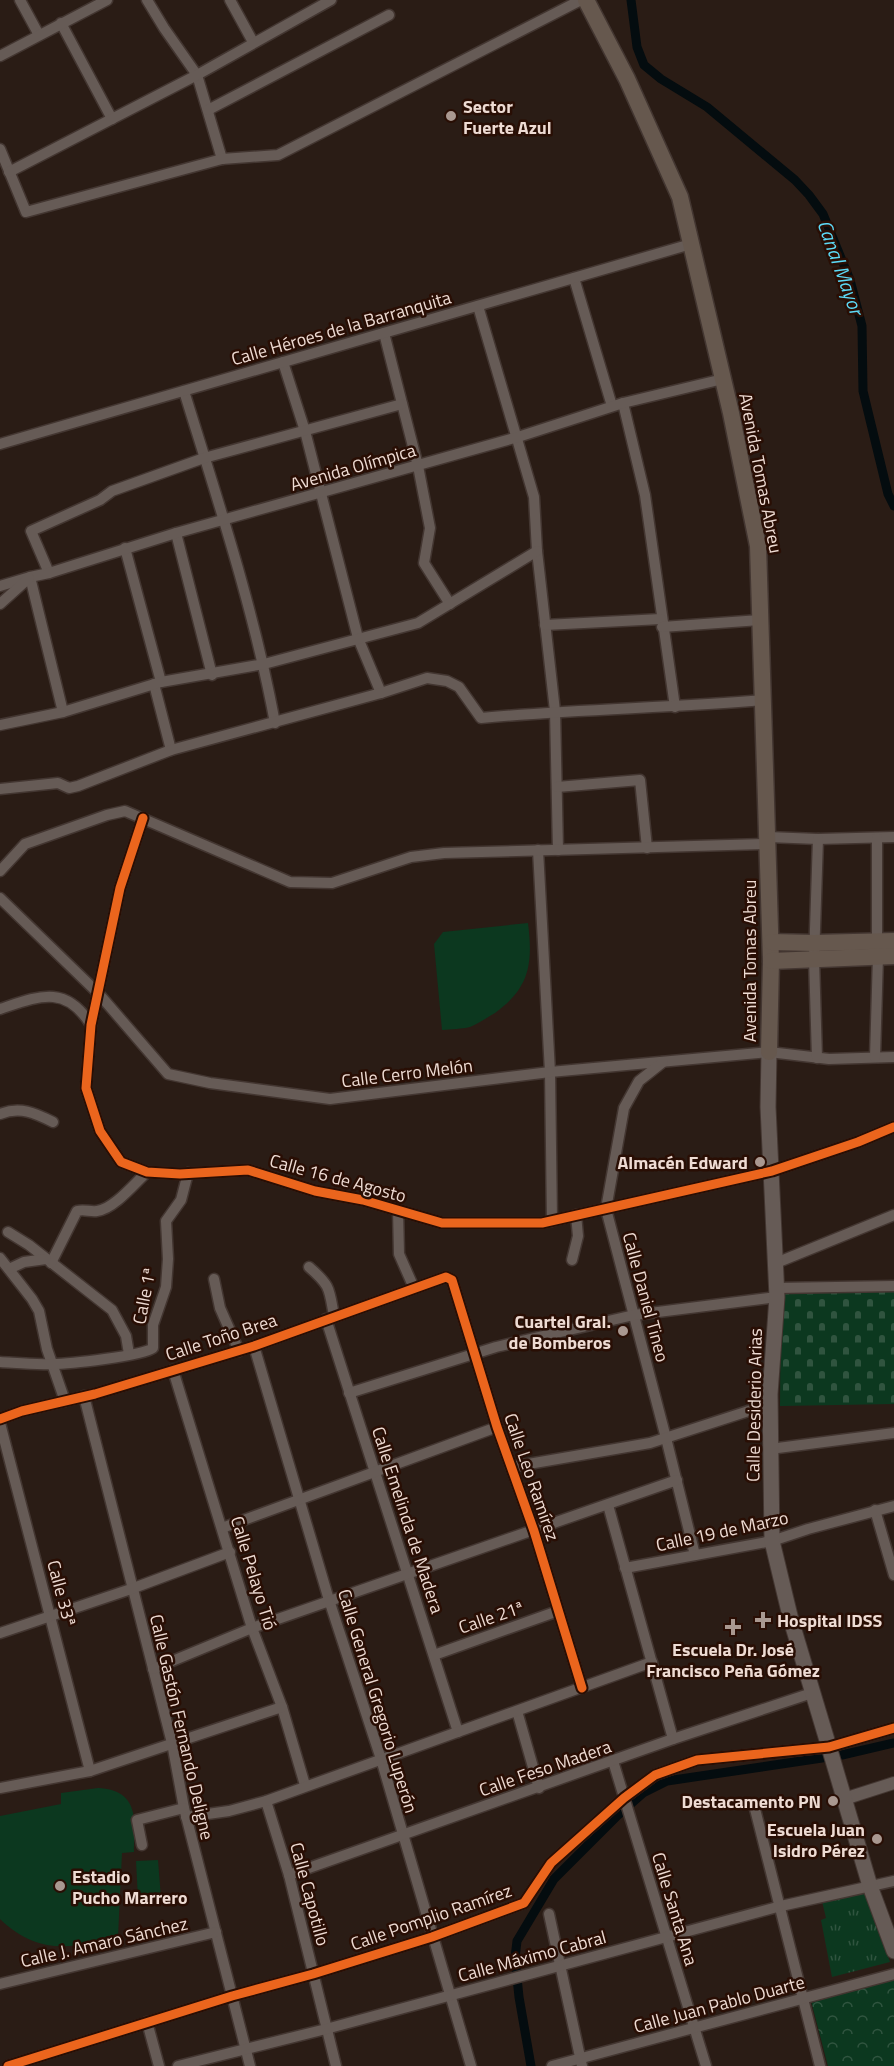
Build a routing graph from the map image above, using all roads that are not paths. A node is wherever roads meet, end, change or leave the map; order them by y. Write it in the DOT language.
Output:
graph roads {
  1 [pos="20,0"];
  2 [pos="107,0"];
  3 [pos="147,0"];
  4 [pos="230,0"];
  5 [pos="331,0"];
  6 [pos="584,0"];
  7 [pos="94,3"];
  8 [pos="389,15"];
  9 [pos="61,23"];
  10 [pos="39,35"];
  11 [pos="253,42"];
  12 [pos="0,56"];
  13 [pos="197,75"];
  14 [pos="208,110"];
  15 [pos="112,118"];
  16 [pos="0,149"];
  17 [pos="222,159"];
  18 [pos="9,172"];
  19 [pos="691,244"];
  20 [pos="574,278"];
  21 [pos="478,306"];
  22 [pos="384,333"];
  23 [pos="283,362"];
  24 [pos="723,379"];
  25 [pos="184,391"];
  26 [pos="623,403"];
  27 [pos="402,404"];
  28 [pos="612,406"];
  29 [pos="305,431"];
  30 [pos="518,437"];
  31 [pos="0,444"];
  32 [pos="204,458"];
  33 [pos="418,466"];
  34 [pos="321,493"];
  35 [pos="224,520"];
  36 [pos="176,533"];
  37 [pos="124,548"];
  38 [pos="537,551"];
  39 [pos="49,573"];
  40 [pos="30,577"];
  41 [pos="0,586"];
  42 [pos="0,604"];
  43 [pos="450,604"];
  44 [pos="760,620"];
  45 [pos="662,623"];
  46 [pos="545,625"];
  47 [pos="358,638"];
  48 [pos="264,664"];
  49 [pos="212,675"];
  50 [pos="157,683"];
  51 [pos="381,693"];
  52 [pos="763,700"];
  53 [pos="675,707"];
  54 [pos="555,711"];
  55 [pos="63,712"];
  56 [pos="275,723"];
  57 [pos="0,725"];
  58 [pos="171,750"];
  59 [pos="556,787"];
  60 [pos="0,789"];
  61 [pos="143,818"];
  62 [pos="894,837"];
  63 [pos="877,838"];
  64 [pos="818,839"];
  65 [pos="768,840"];
  66 [pos="647,848"];
  67 [pos="538,850"];
  68 [pos="558,850"];
  69 [pos="0,871"];
  70 [pos="0,898"];
  71 [pos="771,942"];
  72 [pos="886,949"];
  73 [pos="814,951"];
  74 [pos="771,961"];
  75 [pos="99,994"];
  76 [pos="0,1008"];
  77 [pos="91,1024"];
  78 [pos="769,1052"];
  79 [pos="817,1058"];
  80 [pos="875,1058"];
  81 [pos="894,1058"];
  82 [pos="665,1061"];
  83 [pos="550,1072"];
  84 [pos="0,1114"];
  85 [pos="53,1122"];
  86 [pos="894,1127"];
  87 [pos="772,1171"];
  88 [pos="147,1172"];
  89 [pos="188,1173"];
  90 [pos="606,1209"];
  91 [pos="398,1210"];
  92 [pos="576,1215"];
  93 [pos="894,1215"];
  94 [pos="552,1221"];
  95 [pos="8,1232"];
  96 [pos="0,1258"];
  97 [pos="572,1260"];
  98 [pos="49,1261"];
  99 [pos="776,1263"];
  100 [pos="309,1267"];
  101 [pos="9,1269"];
  102 [pos="449,1278"];
  103 [pos="214,1279"];
  104 [pos="894,1287"];
  105 [pos="414,1288"];
  106 [pos="777,1293"];
  107 [pos="634,1315"];
  108 [pos="330,1318"];
  109 [pos="254,1346"];
  110 [pos="238,1351"];
  111 [pos="129,1354"];
  112 [pos="474,1354"];
  113 [pos="0,1362"];
  114 [pos="53,1364"];
  115 [pos="173,1370"];
  116 [pos="349,1393"];
  117 [pos="84,1396"];
  118 [pos="65,1401"];
  119 [pos="770,1404"];
  120 [pos="22,1411"];
  121 [pos="0,1412"];
  122 [pos="0,1421"];
  123 [pos="497,1427"];
  124 [pos="894,1433"];
  125 [pos="666,1438"];
  126 [pos="770,1449"];
  127 [pos="511,1467"];
  128 [pos="374,1471"];
  129 [pos="677,1480"];
  130 [pos="300,1500"];
  131 [pos="608,1505"];
  132 [pos="894,1506"];
  133 [pos="874,1510"];
  134 [pos="222,1528"];
  135 [pos="534,1531"];
  136 [pos="772,1541"];
  137 [pos="230,1552"];
  138 [pos="695,1555"];
  139 [pos="625,1568"];
  140 [pos="408,1575"];
  141 [pos="894,1575"];
  142 [pos="131,1589"];
  143 [pos="329,1600"];
  144 [pos="558,1611"];
  145 [pos="51,1615"];
  146 [pos="252,1628"];
  147 [pos="0,1633"];
  148 [pos="434,1655"];
  149 [pos="652,1662"];
  150 [pos="153,1669"];
  151 [pos="582,1688"];
  152 [pos="812,1693"];
  153 [pos="282,1707"];
  154 [pos="517,1711"];
  155 [pos="894,1728"];
  156 [pos="458,1732"];
  157 [pos="674,1739"];
  158 [pos="171,1743"];
  159 [pos="831,1754"];
  160 [pos="381,1759"];
  161 [pos="613,1761"];
  162 [pos="90,1771"];
  163 [pos="894,1783"];
  164 [pos="305,1785"];
  165 [pos="0,1788"];
  166 [pos="539,1788"];
  167 [pos="266,1800"];
  168 [pos="625,1800"];
  169 [pos="844,1800"];
  170 [pos="755,1809"];
  171 [pos="185,1812"];
  172 [pos="402,1835"];
  173 [pos="142,1845"];
  174 [pos="290,1875"];
  175 [pos="894,1881"];
  176 [pos="870,1886"];
  177 [pos="780,1906"];
  178 [pos="549,1914"];
  179 [pos="216,1932"];
  180 [pos="432,1937"];
  181 [pos="667,1937"];
  182 [pos="894,1951"];
  183 [pos="560,1966"];
  184 [pos="313,1974"];
  185 [pos="894,1974"];
  186 [pos="0,1984"];
  187 [pos="451,1995"];
  188 [pos="232,1996"];
  189 [pos="803,1999"];
  190 [pos="147,2022"];
  191 [pos="327,2029"];
  192 [pos="694,2029"];
  193 [pos="246,2048"];
  194 [pos="582,2062"];
  195 [pos="8,2066"];
  196 [pos="159,2066"];
  197 [pos="178,2066"];
  198 [pos="250,2066"];
  199 [pos="336,2066"];
  200 [pos="471,2066"];
  201 [pos="552,2066"];
  202 [pos="706,2066"];
  203 [pos="820,2066"];
  1 -- 10 [label="street"];
  2 -- 7 [label="street"];
  3 -- 13 [label="street"];
  4 -- 11 [label="street"];
  5 -- 11 [label="street"];
  6 -- 17 [label="street"];
  6 -- 19 [label="main road, Avenida Tomas Abreu"];
  7 -- 9 [label="street"];
  8 -- 14 [label="street"];
  9 -- 10 [label="street"];
  9 -- 15 [label="street"];
  10 -- 12 [label="street"];
  11 -- 13 [label="street"];
  13 -- 14 [label="street"];
  13 -- 15 [label="street"];
  14 -- 17 [label="street"];
  15 -- 18 [label="street"];
  16 -- 18 [label="street"];
  17 -- 18 [label="street"];
  19 -- 20 [label="street, Calle Héroes de la Barranquita"];
  19 -- 24 [label="main road, Avenida Tomas Abreu"];
  20 -- 21 [label="street, Calle Héroes de la Barranquita"];
  20 -- 28 [label="street"];
  21 -- 22 [label="street, Calle Héroes de la Barranquita"];
  21 -- 30 [label="street"];
  22 -- 23 [label="street, Calle Héroes de la Barranquita"];
  22 -- 27 [label="street"];
  23 -- 25 [label="street, Calle Héroes de la Barranquita"];
  23 -- 29 [label="street"];
  24 -- 26 [label="street, Avenida Olímpica"];
  24 -- 44 [label="main road, Avenida Tomas Abreu"];
  25 -- 31 [label="street, Calle Héroes de la Barranquita"];
  25 -- 32 [label="street"];
  26 -- 28 [label="street, Avenida Olímpica"];
  26 -- 45 [label="street"];
  27 -- 29 [label="street"];
  27 -- 33 [label="street"];
  28 -- 30 [label="street, Avenida Olímpica"];
  29 -- 32 [label="street"];
  29 -- 34 [label="street"];
  30 -- 33 [label="street, Avenida Olímpica"];
  30 -- 38 [label="street"];
  32 -- 35 [label="street"];
  32 -- 39 [label="street"];
  33 -- 34 [label="street, Avenida Olímpica"];
  33 -- 43 [label="street"];
  34 -- 35 [label="street, Avenida Olímpica"];
  34 -- 47 [label="street"];
  35 -- 36 [label="street, Avenida Olímpica"];
  35 -- 48 [label="street"];
  36 -- 37 [label="street, Avenida Olímpica"];
  36 -- 49 [label="street"];
  37 -- 39 [label="street, Avenida Olímpica"];
  37 -- 50 [label="street"];
  38 -- 43 [label="street"];
  38 -- 46 [label="street"];
  39 -- 40 [label="street, Avenida Olímpica"];
  40 -- 41 [label="street, Avenida Olímpica"];
  40 -- 42 [label="street"];
  40 -- 55 [label="street"];
  43 -- 47 [label="street"];
  44 -- 45 [label="street"];
  44 -- 52 [label="main road, Avenida Tomas Abreu"];
  45 -- 46 [label="street"];
  45 -- 53 [label="street"];
  46 -- 54 [label="street"];
  47 -- 48 [label="street"];
  47 -- 51 [label="street"];
  48 -- 49 [label="street"];
  48 -- 56 [label="street"];
  49 -- 50 [label="street"];
  50 -- 55 [label="street"];
  50 -- 58 [label="street"];
  51 -- 54 [label="street"];
  51 -- 56 [label="street"];
  52 -- 53 [label="street"];
  52 -- 65 [label="main road, Avenida Tomas Abreu"];
  53 -- 54 [label="street"];
  54 -- 59 [label="street"];
  55 -- 57 [label="street"];
  56 -- 58 [label="street"];
  58 -- 60 [label="street"];
  59 -- 66 [label="street"];
  59 -- 68 [label="street"];
  61 -- 67 [label="street"];
  61 -- 69 [label="street"];
  61 -- 75 [label="street, Calle 16 de Agosto"];
  62 -- 63 [label="street"];
  63 -- 64 [label="street"];
  63 -- 72 [label="street"];
  64 -- 65 [label="street"];
  64 -- 73 [label="street"];
  65 -- 66 [label="street"];
  65 -- 71 [label="main road, Avenida Tomas Abreu"];
  66 -- 68 [label="street"];
  67 -- 68 [label="street"];
  67 -- 83 [label="street"];
  70 -- 75 [label="street, Calle Cerro Melón"];
  71 -- 73 [label="main road"];
  71 -- 74 [label="main road, Avenida Tomas Abreu"];
  72 -- 73 [label="main road"];
  72 -- 80 [label="street"];
  73 -- 74 [label="main road"];
  73 -- 79 [label="street"];
  74 -- 78 [label="main road, Avenida Tomas Abreu"];
  75 -- 77 [label="street, Calle 16 de Agosto"];
  75 -- 83 [label="street, Calle Cerro Melón"];
  76 -- 77 [label="street"];
  77 -- 88 [label="street, Calle 16 de Agosto"];
  78 -- 79 [label="street, Calle Cerro Melón"];
  78 -- 82 [label="street, Calle Cerro Melón"];
  78 -- 87 [label="main road, Calle Desiderio Arias"];
  79 -- 80 [label="street, Calle Cerro Melón"];
  80 -- 81 [label="street, Calle Cerro Melón"];
  82 -- 83 [label="street, Calle Cerro Melón"];
  82 -- 90 [label="street, Calle Daniel Tineo"];
  83 -- 94 [label="street"];
  84 -- 85 [label="street"];
  86 -- 87 [label="street, Calle 16 de Agosto"];
  87 -- 90 [label="street, Calle 16 de Agosto"];
  87 -- 99 [label="main road, Calle Desiderio Arias"];
  88 -- 89 [label="street, Calle 16 de Agosto"];
  88 -- 98 [label="street"];
  89 -- 91 [label="street, Calle 16 de Agosto"];
  89 -- 111 [label="street, Calle 1ª"];
  90 -- 92 [label="street, Calle 16 de Agosto"];
  90 -- 107 [label="street, Calle Daniel Tineo"];
  91 -- 94 [label="street, Calle 16 de Agosto"];
  91 -- 105 [label="street"];
  92 -- 94 [label="street, Calle 16 de Agosto"];
  92 -- 97 [label="street"];
  93 -- 99 [label="street"];
  95 -- 98 [label="street"];
  96 -- 101 [label="street"];
  98 -- 101 [label="street"];
  98 -- 111 [label="street"];
  99 -- 106 [label="main road, Calle Desiderio Arias"];
  100 -- 108 [label="street, Calle Emelinda de Madera"];
  101 -- 114 [label="street"];
  102 -- 105 [label="street, Calle Toño Brea"];
  102 -- 112 [label="street, Calle Leo Ramírez"];
  103 -- 110 [label="street"];
  104 -- 106 [label="street"];
  105 -- 108 [label="street, Calle Toño Brea"];
  106 -- 107 [label="street"];
  106 -- 119 [label="main road, Calle Desiderio Arias"];
  107 -- 112 [label="street"];
  107 -- 125 [label="street, Calle Daniel Tineo"];
  108 -- 109 [label="street, Calle Toño Brea"];
  108 -- 116 [label="street, Calle Emelinda de Madera"];
  109 -- 110 [label="street, Calle Toño Brea"];
  109 -- 130 [label="street, Calle General Gregorio Luperón"];
  110 -- 115 [label="street, Calle Toño Brea"];
  111 -- 114 [label="street, Calle 1ª"];
  112 -- 116 [label="street"];
  112 -- 123 [label="street, Calle Leo Ramírez"];
  113 -- 114 [label="street, Calle 1ª"];
  114 -- 118 [label="street"];
  115 -- 117 [label="street, Calle Toño Brea"];
  115 -- 134 [label="street, Calle Pelayo Tió"];
  116 -- 128 [label="street, Calle Emelinda de Madera"];
  117 -- 118 [label="street, Calle Toño Brea"];
  117 -- 142 [label="street, Calle Gastón Fernando Deligne"];
  118 -- 120 [label="street, Calle Toño Brea"];
  119 -- 125 [label="street"];
  119 -- 126 [label="main road, Calle Desiderio Arias"];
  120 -- 121 [label="street"];
  120 -- 122 [label="street, Calle Toño Brea"];
  122 -- 145 [label="street, Calle 33ª"];
  123 -- 127 [label="street, Calle Leo Ramírez"];
  123 -- 128 [label="street"];
  124 -- 126 [label="street"];
  125 -- 127 [label="street"];
  125 -- 129 [label="street, Calle Daniel Tineo"];
  126 -- 136 [label="main road, Calle Desiderio Arias"];
  127 -- 135 [label="street, Calle Leo Ramírez"];
  128 -- 130 [label="street"];
  128 -- 140 [label="street, Calle Emelinda de Madera"];
  129 -- 131 [label="street"];
  129 -- 138 [label="street, Calle Daniel Tineo"];
  130 -- 134 [label="street"];
  130 -- 143 [label="street, Calle General Gregorio Luperón"];
  131 -- 135 [label="street"];
  131 -- 139 [label="street"];
  132 -- 133 [label="street, Calle 19 de Marzo"];
  133 -- 136 [label="street, Calle 19 de Marzo"];
  133 -- 141 [label="street"];
  134 -- 137 [label="street, Calle Pelayo Tió"];
  135 -- 140 [label="street"];
  135 -- 144 [label="street, Calle Leo Ramírez"];
  136 -- 138 [label="street, Calle 19 de Marzo"];
  136 -- 152 [label="main road, Calle Desiderio Arias"];
  137 -- 142 [label="street"];
  137 -- 146 [label="street, Calle Pelayo Tió"];
  138 -- 139 [label="street, Calle 19 de Marzo"];
  139 -- 149 [label="street"];
  140 -- 143 [label="street"];
  140 -- 148 [label="street, Calle Emelinda de Madera"];
  142 -- 145 [label="street"];
  142 -- 150 [label="street, Calle Gastón Fernando Deligne"];
  143 -- 146 [label="street"];
  143 -- 160 [label="street, Calle General Gregorio Luperón"];
  144 -- 148 [label="street, Calle 21ª"];
  144 -- 151 [label="street, Calle Leo Ramírez"];
  145 -- 147 [label="street"];
  145 -- 162 [label="street, Calle 33ª"];
  146 -- 150 [label="street"];
  146 -- 153 [label="street, Calle Pelayo Tió"];
  148 -- 156 [label="street, Calle Emelinda de Madera"];
  149 -- 151 [label="street"];
  149 -- 157 [label="street"];
  150 -- 158 [label="street, Calle Gastón Fernando Deligne"];
  151 -- 154 [label="street"];
  152 -- 157 [label="street, Calle Feso Madera"];
  152 -- 159 [label="main road, Calle Desiderio Arias"];
  153 -- 158 [label="street"];
  153 -- 164 [label="street, Calle Pelayo Tió"];
  154 -- 156 [label="street"];
  154 -- 166 [label="street"];
  155 -- 159 [label="street, Calle Pomplio Ramírez"];
  156 -- 160 [label="street"];
  157 -- 161 [label="street, Calle Feso Madera"];
  158 -- 162 [label="street"];
  158 -- 171 [label="street, Calle Gastón Fernando Deligne"];
  159 -- 168 [label="street, Calle Pomplio Ramírez"];
  159 -- 169 [label="main road, Calle Desiderio Arias"];
  160 -- 164 [label="street"];
  160 -- 172 [label="street, Calle General Gregorio Luperón"];
  161 -- 166 [label="street, Calle Feso Madera"];
  161 -- 168 [label="street, Calle Santa Ana"];
  162 -- 165 [label="street"];
  163 -- 169 [label="street"];
  164 -- 167 [label="street"];
  166 -- 172 [label="street, Calle Feso Madera"];
  167 -- 171 [label="street"];
  167 -- 174 [label="street, Calle Capotillo"];
  168 -- 180 [label="street, Calle Pomplio Ramírez"];
  168 -- 181 [label="street, Calle Santa Ana"];
  169 -- 176 [label="main road, Calle Desiderio Arias"];
  170 -- 177 [label="street"];
  171 -- 173 [label="street"];
  171 -- 179 [label="street, Calle Gastón Fernando Deligne"];
  172 -- 174 [label="street, Calle Feso Madera"];
  172 -- 180 [label="street, Calle General Gregorio Luperón"];
  174 -- 184 [label="street, Calle Capotillo"];
  175 -- 176 [label="street, Calle Máximo Cabral"];
  176 -- 177 [label="street, Calle Máximo Cabral"];
  176 -- 182 [label="main road, Calle Desiderio Arias"];
  177 -- 181 [label="street, Calle Máximo Cabral"];
  177 -- 189 [label="street"];
  178 -- 183 [label="street"];
  179 -- 186 [label="street, Calle J. Amaro Sánchez"];
  179 -- 188 [label="street, Calle Gastón Fernando Deligne"];
  180 -- 184 [label="street, Calle Pomplio Ramírez"];
  180 -- 187 [label="street, Calle General Gregorio Luperón"];
  181 -- 183 [label="street, Calle Máximo Cabral"];
  181 -- 192 [label="street, Calle Santa Ana"];
  183 -- 187 [label="street, Calle Máximo Cabral"];
  183 -- 194 [label="street"];
  184 -- 188 [label="street, Calle Pomplio Ramírez"];
  184 -- 191 [label="street, Calle Capotillo"];
  185 -- 189 [label="street, Calle Juan Pablo Duarte"];
  187 -- 191 [label="street, Calle Máximo Cabral"];
  187 -- 200 [label="street, Calle General Gregorio Luperón"];
  188 -- 190 [label="street, Calle Pomplio Ramírez"];
  188 -- 193 [label="street, Calle Gastón Fernando Deligne"];
  189 -- 192 [label="street, Calle Juan Pablo Duarte"];
  189 -- 203 [label="street"];
  190 -- 195 [label="street, Calle Pomplio Ramírez"];
  190 -- 196 [label="street"];
  191 -- 193 [label="street, Calle Máximo Cabral"];
  191 -- 199 [label="street, Calle Capotillo"];
  192 -- 194 [label="street, Calle Juan Pablo Duarte"];
  192 -- 202 [label="street, Calle Santa Ana"];
  193 -- 197 [label="street, Calle Máximo Cabral"];
  193 -- 198 [label="street, Calle Gastón Fernando Deligne"];
  194 -- 201 [label="street, Calle Juan Pablo Duarte"];
}
